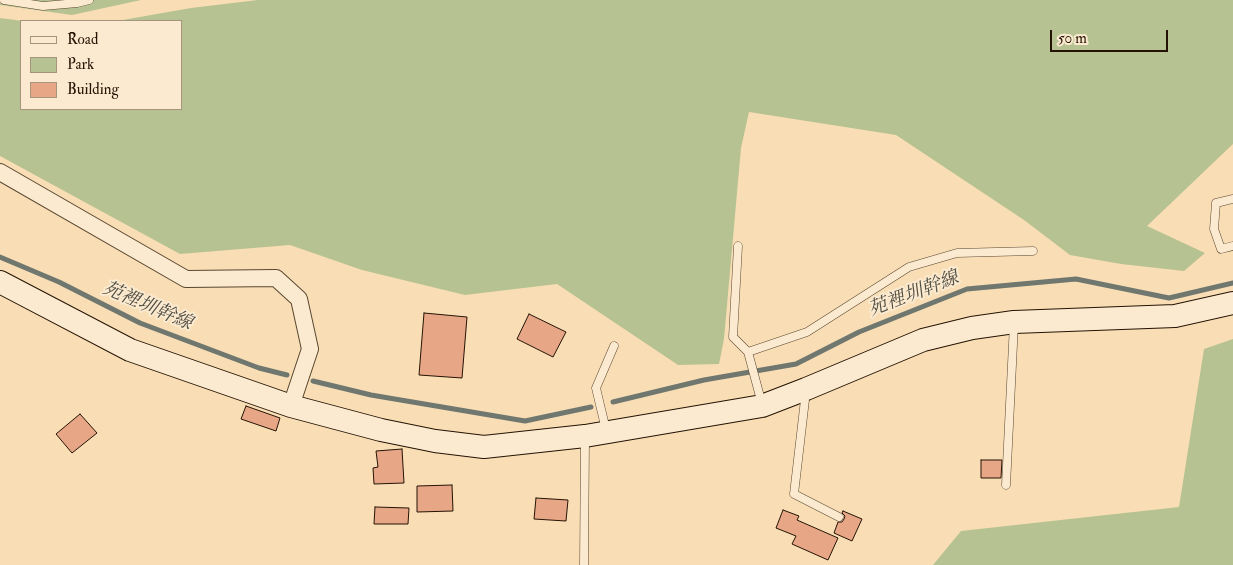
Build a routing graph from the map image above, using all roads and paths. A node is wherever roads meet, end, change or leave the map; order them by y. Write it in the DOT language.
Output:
graph roads {
  1 [pos="4,0"];
  2 [pos="89,0"];
  3 [pos="0,172"];
  4 [pos="1233,198"];
  5 [pos="738,246"];
  6 [pos="1233,246"];
  7 [pos="1033,251"];
  8 [pos="0,282"];
  9 [pos="1233,303"];
  10 [pos="1014,322"];
  11 [pos="614,346"];
  12 [pos="748,352"];
  13 [pos="806,390"];
  14 [pos="290,406"];
  15 [pos="762,406"];
  16 [pos="607,432"];
  17 [pos="584,436"];
  18 [pos="1006,485"];
  19 [pos="839,517"];
  20 [pos="584,565"];
  1 -- 2 [label="lane"];
  3 -- 14 [label="street"];
  4 -- 6 [label="lane"];
  5 -- 12 [label="lane"];
  7 -- 12 [label="lane"];
  8 -- 14 [label="street"];
  9 -- 10 [label="street"];
  10 -- 13 [label="street"];
  10 -- 18 [label="lane"];
  11 -- 16 [label="lane"];
  12 -- 15 [label="lane"];
  13 -- 15 [label="street"];
  13 -- 19 [label="lane"];
  14 -- 17 [label="street"];
  15 -- 16 [label="street"];
  16 -- 17 [label="street"];
  17 -- 20 [label="lane"];
}
